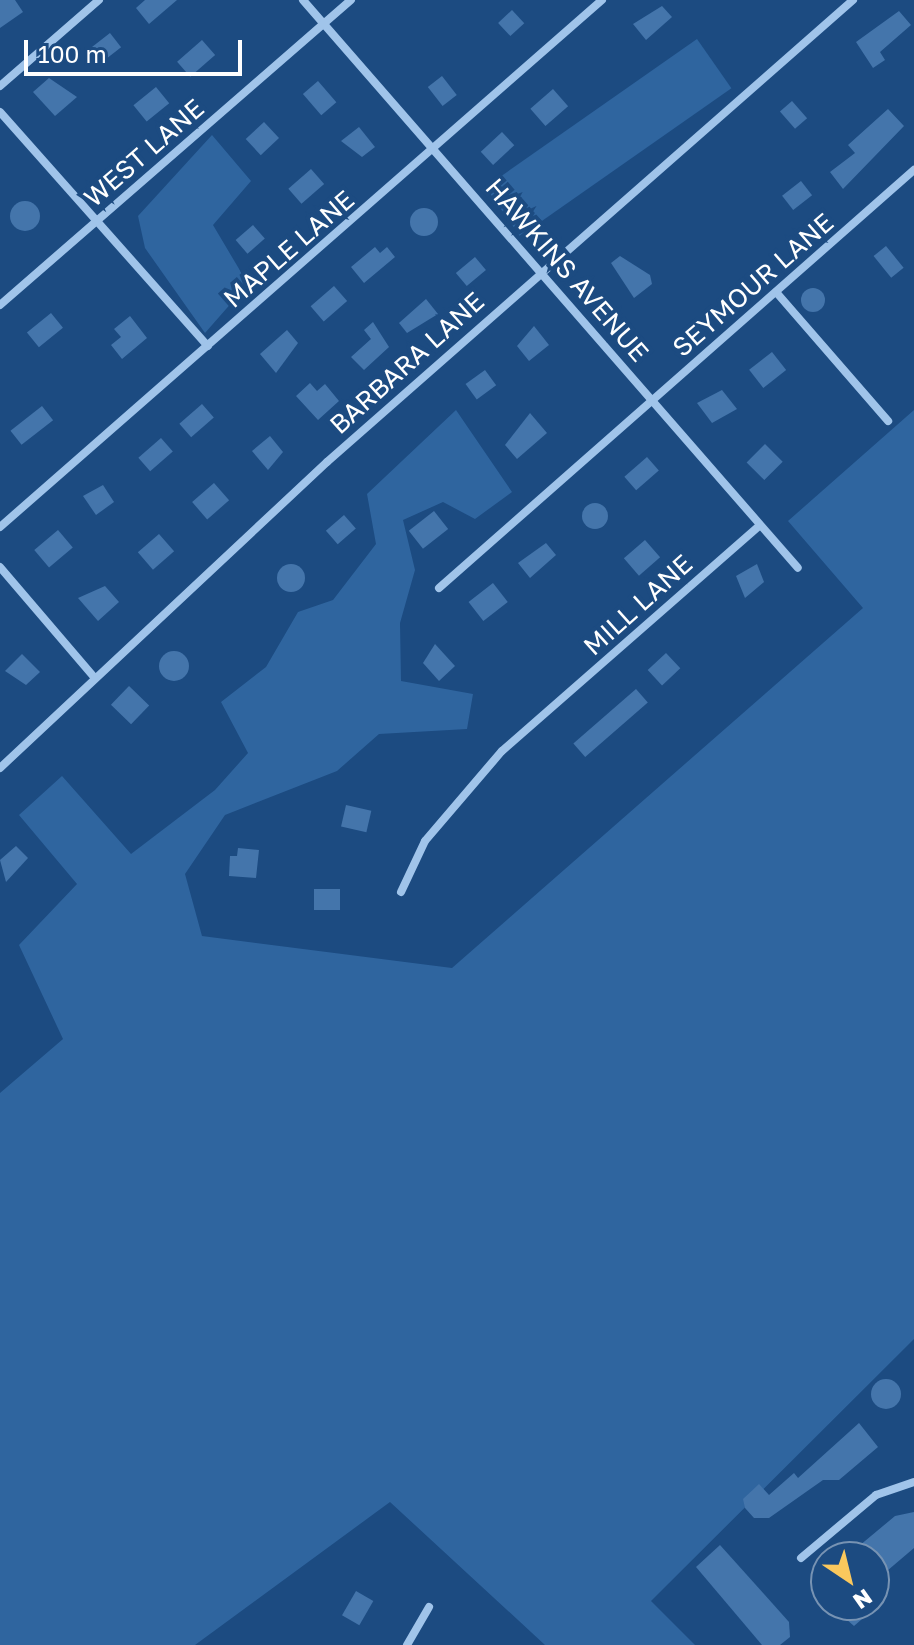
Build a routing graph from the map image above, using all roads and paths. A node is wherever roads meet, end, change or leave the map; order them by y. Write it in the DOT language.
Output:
graph roads {
  1 [pos="99,0"];
  2 [pos="303,0"];
  3 [pos="351,0"];
  4 [pos="602,0"];
  5 [pos="853,0"];
  6 [pos="324,23"];
  7 [pos="0,86"];
  8 [pos="0,112"];
  9 [pos="436,148"];
  10 [pos="914,170"];
  11 [pos="95,221"];
  12 [pos="540,271"];
  13 [pos="776,292"];
  14 [pos="0,305"];
  15 [pos="208,346"];
  16 [pos="652,401"];
  17 [pos="888,421"];
  18 [pos="759,526"];
  19 [pos="0,527"];
  20 [pos="0,567"];
  21 [pos="798,568"];
  22 [pos="439,588"];
  23 [pos="94,677"];
  24 [pos="0,768"];
  25 [pos="401,892"];
  26 [pos="914,1482"];
  27 [pos="801,1558"];
  28 [pos="429,1607"];
  29 [pos="407,1645"];
  1 -- 7 [label="street"];
  2 -- 6 [label="street, HAWKINS AVENUE"];
  3 -- 6 [label="street, WEST LANE"];
  4 -- 9 [label="street, MAPLE LANE"];
  5 -- 12 [label="street, BARBARA LANE"];
  6 -- 9 [label="street, HAWKINS AVENUE"];
  6 -- 11 [label="street, WEST LANE"];
  8 -- 11 [label="street"];
  9 -- 12 [label="street, HAWKINS AVENUE"];
  9 -- 15 [label="street, MAPLE LANE"];
  10 -- 13 [label="street, SEYMOUR LANE"];
  11 -- 14 [label="street, WEST LANE"];
  11 -- 15 [label="street"];
  12 -- 16 [label="street, HAWKINS AVENUE"];
  12 -- 23 [label="street, BARBARA LANE"];
  13 -- 16 [label="street, SEYMOUR LANE"];
  13 -- 17 [label="street"];
  15 -- 19 [label="street, MAPLE LANE"];
  16 -- 18 [label="street, HAWKINS AVENUE"];
  16 -- 22 [label="street, SEYMOUR LANE"];
  18 -- 21 [label="street, HAWKINS AVENUE"];
  18 -- 25 [label="street, MILL LANE"];
  20 -- 23 [label="street"];
  23 -- 24 [label="street, BARBARA LANE"];
  26 -- 27 [label="street"];
  28 -- 29 [label="street"];
}
